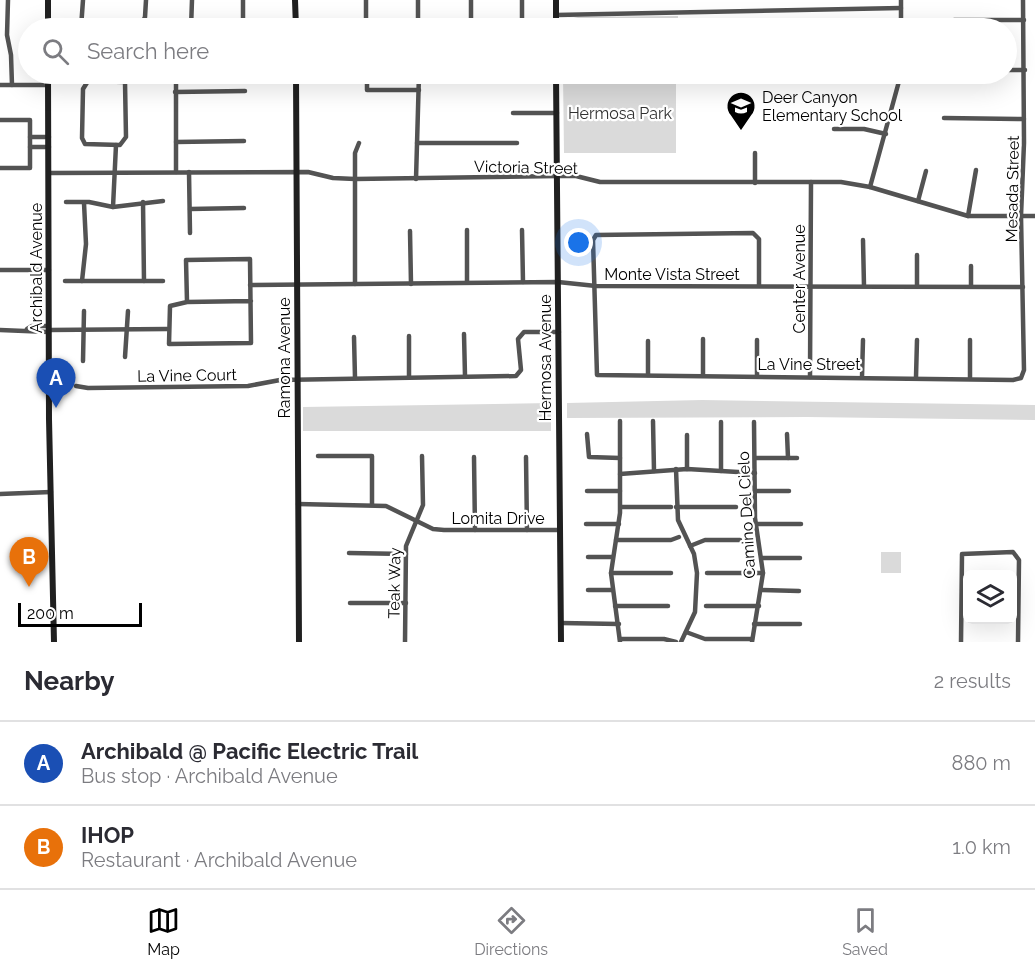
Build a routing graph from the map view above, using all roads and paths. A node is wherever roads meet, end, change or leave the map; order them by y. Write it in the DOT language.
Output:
graph roads {
  1 [pos="8,0"];
  2 [pos="48,0"];
  3 [pos="83,0"];
  4 [pos="146,0"];
  5 [pos="192,0"];
  6 [pos="243,0"];
  7 [pos="295,0"];
  8 [pos="366,0"];
  9 [pos="418,0"];
  10 [pos="471,0"];
  11 [pos="522,0"];
  12 [pos="556,0"];
  13 [pos="901,0"];
  14 [pos="1023,0"];
  15 [pos="901,8"];
  16 [pos="556,15"];
  17 [pos="48,18"];
  18 [pos="82,18"];
  19 [pos="145,18"];
  20 [pos="191,18"];
  21 [pos="243,18"];
  22 [pos="296,18"];
  23 [pos="366,18"];
  24 [pos="418,18"];
  25 [pos="471,18"];
  26 [pos="522,18"];
  27 [pos="901,18"];
  28 [pos="1017,20"];
  29 [pos="1024,20"];
  30 [pos="0,27"];
  31 [pos="8,27"];
  32 [pos="1017,70"];
  33 [pos="1024,70"];
  34 [pos="84,84"];
  35 [pos="126,84"];
  36 [pos="175,84"];
  37 [pos="296,84"];
  38 [pos="367,84"];
  39 [pos="419,84"];
  40 [pos="556,84"];
  41 [pos="899,84"];
  42 [pos="0,85"];
  43 [pos="12,85"];
  44 [pos="48,85"];
  45 [pos="419,90"];
  46 [pos="244,91"];
  47 [pos="175,92"];
  48 [pos="513,113"];
  49 [pos="557,113"];
  50 [pos="944,118"];
  51 [pos="1024,119"];
  52 [pos="0,120"];
  53 [pos="834,129"];
  54 [pos="886,134"];
  55 [pos="30,138"];
  56 [pos="49,138"];
  57 [pos="244,141"];
  58 [pos="176,142"];
  59 [pos="359,143"];
  60 [pos="517,143"];
  61 [pos="417,144"];
  62 [pos="116,145"];
  63 [pos="30,147"];
  64 [pos="49,147"];
  65 [pos="755,153"];
  66 [pos="0,168"];
  67 [pos="976,170"];
  68 [pos="926,171"];
  69 [pos="116,172"];
  70 [pos="176,172"];
  71 [pos="189,172"];
  72 [pos="296,172"];
  73 [pos="49,173"];
  74 [pos="558,176"];
  75 [pos="355,179"];
  76 [pos="416,179"];
  77 [pos="811,182"];
  78 [pos="755,183"];
  79 [pos="870,187"];
  80 [pos="164,201"];
  81 [pos="918,201"];
  82 [pos="66,202"];
  83 [pos="143,202"];
  84 [pos="84,203"];
  85 [pos="113,207"];
  86 [pos="244,208"];
  87 [pos="189,209"];
  88 [pos="968,216"];
  89 [pos="1021,216"];
  90 [pos="1035,216"];
  91 [pos="466,230"];
  92 [pos="522,230"];
  93 [pos="410,231"];
  94 [pos="190,232"];
  95 [pos="863,240"];
  96 [pos="917,255"];
  97 [pos="971,266"];
  98 [pos="0,270"];
  99 [pos="49,270"];
  100 [pos="64,281"];
  101 [pos="82,281"];
  102 [pos="144,281"];
  103 [pos="164,281"];
  104 [pos="468,282"];
  105 [pos="523,282"];
  106 [pos="558,282"];
  107 [pos="297,284"];
  108 [pos="355,284"];
  109 [pos="411,284"];
  110 [pos="250,285"];
  111 [pos="759,285"];
  112 [pos="596,286"];
  113 [pos="864,286"];
  114 [pos="917,286"];
  115 [pos="971,286"];
  116 [pos="811,287"];
  117 [pos="1023,287"];
  118 [pos="250,301"];
  119 [pos="187,302"];
  120 [pos="84,311"];
  121 [pos="128,311"];
  122 [pos="49,329"];
  123 [pos="84,329"];
  124 [pos="167,329"];
  125 [pos="0,330"];
  126 [pos="127,330"];
  127 [pos="559,332"];
  128 [pos="464,334"];
  129 [pos="409,336"];
  130 [pos="354,337"];
  131 [pos="703,339"];
  132 [pos="970,339"];
  133 [pos="757,340"];
  134 [pos="863,340"];
  135 [pos="916,340"];
  136 [pos="648,341"];
  137 [pos="125,357"];
  138 [pos="83,361"];
  139 [pos="648,375"];
  140 [pos="703,375"];
  141 [pos="465,376"];
  142 [pos="757,376"];
  143 [pos="810,376"];
  144 [pos="409,377"];
  145 [pos="862,377"];
  146 [pos="916,377"];
  147 [pos="355,378"];
  148 [pos="970,378"];
  149 [pos="1021,378"];
  150 [pos="297,380"];
  151 [pos="76,386"];
  152 [pos="654,421"];
  153 [pos="620,422"];
  154 [pos="721,422"];
  155 [pos="754,422"];
  156 [pos="587,434"];
  157 [pos="787,434"];
  158 [pos="687,435"];
  159 [pos="318,456"];
  160 [pos="422,456"];
  161 [pos="474,457"];
  162 [pos="526,457"];
  163 [pos="620,458"];
  164 [pos="755,458"];
  165 [pos="788,458"];
  166 [pos="797,458"];
  167 [pos="676,469"];
  168 [pos="687,469"];
  169 [pos="654,471"];
  170 [pos="721,471"];
  171 [pos="755,473"];
  172 [pos="620,474"];
  173 [pos="586,491"];
  174 [pos="620,491"];
  175 [pos="755,491"];
  176 [pos="789,491"];
  177 [pos="51,492"];
  178 [pos="0,494"];
  179 [pos="298,504"];
  180 [pos="372,505"];
  181 [pos="621,507"];
  182 [pos="673,507"];
  183 [pos="736,507"];
  184 [pos="415,520"];
  185 [pos="586,524"];
  186 [pos="619,524"];
  187 [pos="756,524"];
  188 [pos="801,524"];
  189 [pos="475,530"];
  190 [pos="527,530"];
  191 [pos="559,530"];
  192 [pos="679,537"];
  193 [pos="616,540"];
  194 [pos="740,540"];
  195 [pos="690,546"];
  196 [pos="349,553"];
  197 [pos="406,554"];
  198 [pos="588,557"];
  199 [pos="612,557"];
  200 [pos="762,558"];
  201 [pos="800,558"];
  202 [pos="611,573"];
  203 [pos="671,573"];
  204 [pos="706,573"];
  205 [pos="763,573"];
  206 [pos="588,590"];
  207 [pos="612,591"];
  208 [pos="762,591"];
  209 [pos="799,591"];
  210 [pos="350,603"];
  211 [pos="406,603"];
  212 [pos="615,606"];
  213 [pos="668,606"];
  214 [pos="706,606"];
  215 [pos="759,606"];
  216 [pos="561,623"];
  217 [pos="619,624"];
  218 [pos="754,624"];
  219 [pos="800,624"];
  220 [pos="686,632"];
  221 [pos="620,641"];
  222 [pos="752,641"];
  223 [pos="54,642"];
  224 [pos="299,642"];
  225 [pos="405,642"];
  226 [pos="561,642"];
  227 [pos="678,642"];
  228 [pos="962,642"];
  229 [pos="1018,642"];
  1 -- 31 [label="street"];
  2 -- 17 [label="street"];
  3 -- 18 [label="street"];
  4 -- 19 [label="street"];
  5 -- 20 [label="street"];
  6 -- 21 [label="street"];
  7 -- 22 [label="street"];
  8 -- 23 [label="street"];
  9 -- 24 [label="street"];
  10 -- 25 [label="street"];
  11 -- 26 [label="street"];
  12 -- 16 [label="street"];
  13 -- 15 [label="street"];
  14 -- 29 [label="street, Mesada Street"];
  15 -- 16 [label="street"];
  15 -- 27 [label="street"];
  28 -- 29 [label="street"];
  29 -- 33 [label="street, Mesada Street"];
  30 -- 31 [label="street"];
  31 -- 43 [label="street"];
  32 -- 33 [label="street"];
  33 -- 51 [label="street, Mesada Street"];
  34 -- 62 [label="street"];
  35 -- 62 [label="street"];
  36 -- 47 [label="street"];
  37 -- 72 [label="street, Ramona Avenue"];
  38 -- 45 [label="street"];
  39 -- 45 [label="street"];
  40 -- 49 [label="street, Hermosa Avenue"];
  41 -- 54 [label="street"];
  42 -- 43 [label="street"];
  43 -- 44 [label="street"];
  44 -- 56 [label="street, Archibald Avenue"];
  45 -- 61 [label="street"];
  46 -- 47 [label="street"];
  47 -- 58 [label="street"];
  48 -- 49 [label="street"];
  49 -- 74 [label="street, Hermosa Avenue"];
  50 -- 51 [label="street"];
  51 -- 89 [label="street, Mesada Street"];
  52 -- 55 [label="street"];
  53 -- 54 [label="street"];
  54 -- 79 [label="street"];
  55 -- 56 [label="street"];
  55 -- 63 [label="street"];
  56 -- 64 [label="street, Archibald Avenue"];
  57 -- 58 [label="street"];
  58 -- 70 [label="street"];
  59 -- 75 [label="street"];
  60 -- 61 [label="street"];
  61 -- 76 [label="street"];
  62 -- 69 [label="street"];
  63 -- 64 [label="street"];
  63 -- 66 [label="street"];
  64 -- 73 [label="street, Archibald Avenue"];
  65 -- 78 [label="street"];
  67 -- 88 [label="street"];
  68 -- 81 [label="street"];
  69 -- 70 [label="street, Victoria Street"];
  69 -- 73 [label="street, Victoria Street"];
  69 -- 85 [label="street"];
  70 -- 71 [label="street, Victoria Street"];
  71 -- 72 [label="street, Victoria Street"];
  71 -- 87 [label="street"];
  72 -- 75 [label="street, Victoria Street"];
  72 -- 107 [label="street, Ramona Avenue"];
  73 -- 99 [label="street, Archibald Avenue"];
  74 -- 76 [label="street, Victoria Street"];
  74 -- 78 [label="street, Victoria Street"];
  74 -- 106 [label="street, Hermosa Avenue"];
  75 -- 76 [label="street, Victoria Street"];
  75 -- 108 [label="street"];
  77 -- 78 [label="street, Victoria Street"];
  77 -- 79 [label="street, Victoria Street"];
  77 -- 116 [label="street, Center Avenue"];
  79 -- 81 [label="street, Victoria Street"];
  80 -- 83 [label="street"];
  81 -- 88 [label="street, Victoria Street"];
  82 -- 84 [label="street"];
  83 -- 85 [label="street"];
  83 -- 102 [label="street"];
  84 -- 85 [label="street"];
  84 -- 101 [label="street"];
  86 -- 87 [label="street"];
  87 -- 94 [label="street"];
  88 -- 89 [label="street, Victoria Street"];
  89 -- 90 [label="street, Victoria Street"];
  89 -- 117 [label="street, Mesada Street"];
  91 -- 104 [label="street"];
  92 -- 105 [label="street"];
  93 -- 109 [label="street"];
  95 -- 113 [label="street"];
  96 -- 114 [label="street"];
  97 -- 115 [label="street"];
  98 -- 99 [label="street"];
  99 -- 122 [label="street, Archibald Avenue"];
  100 -- 101 [label="street"];
  101 -- 102 [label="street"];
  102 -- 103 [label="street"];
  104 -- 105 [label="street, Monte Vista Street"];
  104 -- 109 [label="street, Monte Vista Street"];
  105 -- 106 [label="street, Monte Vista Street"];
  106 -- 112 [label="street, Monte Vista Street"];
  106 -- 127 [label="street, Hermosa Avenue"];
  107 -- 108 [label="street, Monte Vista Street"];
  107 -- 110 [label="street, Monte Vista Street"];
  107 -- 150 [label="street, Ramona Avenue"];
  108 -- 109 [label="street, Monte Vista Street"];
  110 -- 118 [label="street"];
  110 -- 119 [label="street"];
  111 -- 112 [label="street, Monte Vista Street"];
  111 -- 112 [label="street"];
  111 -- 116 [label="street, Monte Vista Street"];
  112 -- 139 [label="street, La Vine Street"];
  113 -- 114 [label="street, Monte Vista Street"];
  113 -- 116 [label="street, Monte Vista Street"];
  114 -- 115 [label="street, Monte Vista Street"];
  115 -- 117 [label="street, Monte Vista Street"];
  116 -- 143 [label="street, Center Avenue"];
  117 -- 149 [label="street, Mesada Street"];
  118 -- 119 [label="street"];
  118 -- 124 [label="street"];
  119 -- 124 [label="street"];
  120 -- 123 [label="street"];
  121 -- 126 [label="street"];
  122 -- 123 [label="street"];
  122 -- 125 [label="street"];
  122 -- 177 [label="street, Archibald Avenue"];
  123 -- 126 [label="street"];
  123 -- 138 [label="street"];
  124 -- 126 [label="street"];
  126 -- 137 [label="street"];
  127 -- 141 [label="street"];
  127 -- 191 [label="street, Hermosa Avenue"];
  128 -- 141 [label="street"];
  129 -- 144 [label="street"];
  130 -- 147 [label="street"];
  131 -- 140 [label="street"];
  132 -- 148 [label="street"];
  133 -- 142 [label="street"];
  134 -- 145 [label="street"];
  135 -- 146 [label="street"];
  136 -- 139 [label="street"];
  139 -- 140 [label="street, La Vine Street"];
  140 -- 142 [label="street, La Vine Street"];
  141 -- 144 [label="street"];
  142 -- 143 [label="street, La Vine Street"];
  143 -- 145 [label="street, La Vine Street"];
  144 -- 147 [label="street"];
  145 -- 146 [label="street, La Vine Street"];
  146 -- 148 [label="street, La Vine Street"];
  147 -- 150 [label="street"];
  148 -- 149 [label="street, La Vine Street"];
  150 -- 151 [label="street, La Vine Court"];
  150 -- 179 [label="street, Ramona Avenue"];
  152 -- 169 [label="street"];
  153 -- 163 [label="street"];
  154 -- 170 [label="street"];
  155 -- 164 [label="street, Camino Del Cielo"];
  156 -- 163 [label="street"];
  157 -- 165 [label="street"];
  158 -- 168 [label="street"];
  159 -- 180 [label="street"];
  160 -- 184 [label="street, Teak Way"];
  161 -- 189 [label="street"];
  162 -- 190 [label="street"];
  163 -- 172 [label="street"];
  164 -- 165 [label="street"];
  164 -- 171 [label="street, Camino Del Cielo"];
  165 -- 166 [label="street"];
  167 -- 168 [label="street"];
  167 -- 169 [label="street"];
  167 -- 182 [label="street"];
  168 -- 170 [label="street"];
  169 -- 172 [label="street"];
  170 -- 171 [label="street"];
  171 -- 175 [label="street, Camino Del Cielo"];
  172 -- 174 [label="street"];
  173 -- 174 [label="street"];
  174 -- 181 [label="street"];
  175 -- 176 [label="street"];
  175 -- 187 [label="street, Camino Del Cielo"];
  177 -- 178 [label="street"];
  177 -- 223 [label="street, Archibald Avenue"];
  179 -- 180 [label="street, Lomita Drive"];
  179 -- 224 [label="street, Ramona Avenue"];
  180 -- 184 [label="street, Lomita Drive"];
  181 -- 182 [label="street"];
  181 -- 186 [label="street"];
  182 -- 183 [label="street"];
  182 -- 195 [label="street"];
  184 -- 189 [label="street, Lomita Drive"];
  184 -- 197 [label="street, Teak Way"];
  185 -- 186 [label="street"];
  186 -- 193 [label="street"];
  187 -- 188 [label="street"];
  187 -- 200 [label="street, Camino Del Cielo"];
  189 -- 190 [label="street, Lomita Drive"];
  190 -- 191 [label="street, Lomita Drive"];
  191 -- 216 [label="street, Hermosa Avenue"];
  192 -- 193 [label="street"];
  193 -- 199 [label="street"];
  194 -- 195 [label="street"];
  195 -- 220 [label="street"];
  196 -- 197 [label="street"];
  197 -- 211 [label="street, Teak Way"];
  198 -- 199 [label="street"];
  199 -- 202 [label="street"];
  200 -- 201 [label="street"];
  200 -- 205 [label="street, Camino Del Cielo"];
  202 -- 203 [label="street"];
  202 -- 207 [label="street"];
  204 -- 205 [label="street"];
  205 -- 208 [label="street, Camino Del Cielo"];
  206 -- 207 [label="street"];
  207 -- 212 [label="street"];
  208 -- 209 [label="street"];
  208 -- 215 [label="street, Camino Del Cielo"];
  210 -- 211 [label="street"];
  211 -- 225 [label="street, Teak Way"];
  212 -- 213 [label="street"];
  212 -- 217 [label="street"];
  214 -- 215 [label="street"];
  215 -- 218 [label="street, Camino Del Cielo"];
  216 -- 217 [label="street"];
  216 -- 226 [label="street, Hermosa Avenue"];
  217 -- 221 [label="street"];
  218 -- 219 [label="street"];
  218 -- 222 [label="street, Camino Del Cielo"];
  220 -- 222 [label="street"];
  220 -- 227 [label="street"];
  221 -- 227 [label="street"];
  228 -- 229 [label="street"];
}
